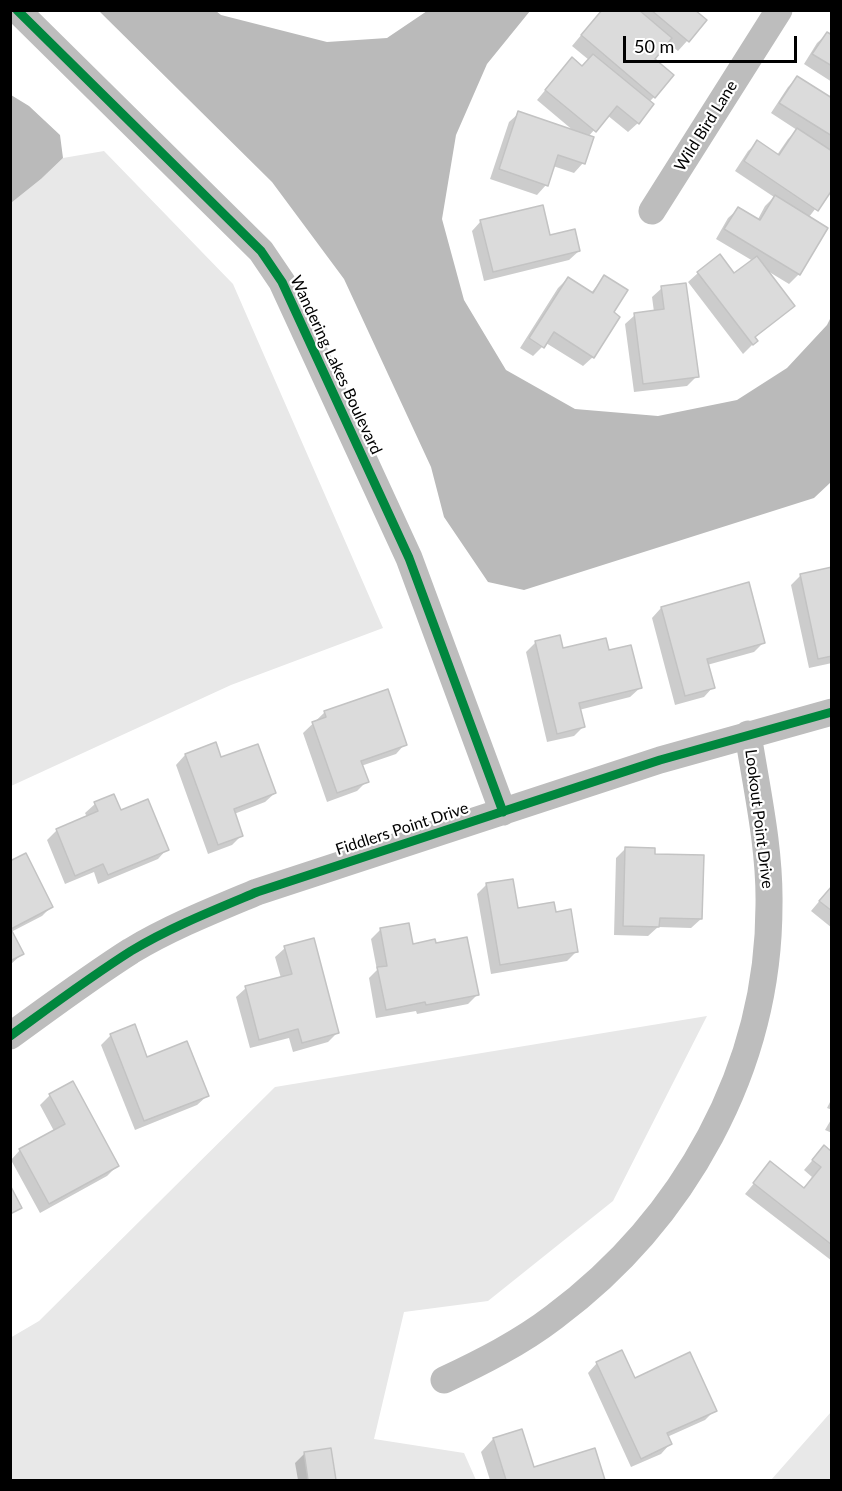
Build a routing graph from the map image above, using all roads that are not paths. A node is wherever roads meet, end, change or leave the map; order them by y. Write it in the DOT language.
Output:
graph roads {
  1 [pos="17,10"];
  2 [pos="779,10"];
  3 [pos="652,211"];
  4 [pos="831,712"];
  5 [pos="748,734"];
  6 [pos="503,812"];
  7 [pos="10,1036"];
  8 [pos="444,1380"];
  1 -- 6 [label="street, Wandering Lakes Boulevard"];
  2 -- 3 [label="street, Wild Bird Lane"];
  4 -- 5 [label="street, Fiddlers Point Drive"];
  5 -- 6 [label="street, Fiddlers Point Drive"];
  5 -- 8 [label="street, Lookout Point Drive"];
  6 -- 7 [label="street, Fiddlers Point Drive"];
}
